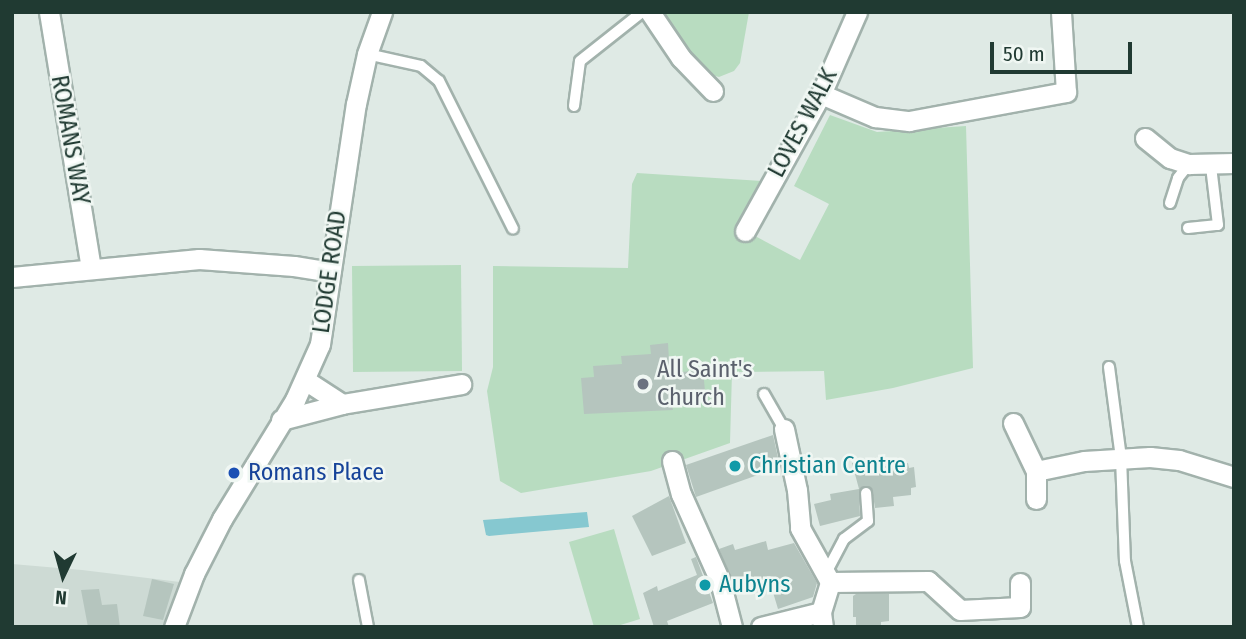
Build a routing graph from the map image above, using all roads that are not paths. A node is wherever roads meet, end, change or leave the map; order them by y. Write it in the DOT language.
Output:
graph roads {
  1 [pos="49,12"];
  2 [pos="382,12"];
  3 [pos="642,12"];
  4 [pos="650,12"];
  5 [pos="857,12"];
  6 [pos="1061,12"];
  7 [pos="367,54"];
  8 [pos="713,91"];
  9 [pos="821,94"];
  10 [pos="574,106"];
  11 [pos="1145,138"];
  12 [pos="1234,163"];
  13 [pos="1189,164"];
  14 [pos="1211,166"];
  15 [pos="1170,203"];
  16 [pos="1188,228"];
  17 [pos="513,229"];
  18 [pos="745,231"];
  19 [pos="91,269"];
  20 [pos="331,272"];
  21 [pos="12,276"];
  22 [pos="1109,367"];
  23 [pos="305,380"];
  24 [pos="461,384"];
  25 [pos="764,394"];
  26 [pos="342,404"];
  27 [pos="281,420"];
  28 [pos="1013,423"];
  29 [pos="785,429"];
  30 [pos="1121,458"];
  31 [pos="673,461"];
  32 [pos="1036,471"];
  33 [pos="1234,477"];
  34 [pos="866,493"];
  35 [pos="1036,499"];
  36 [pos="827,579"];
  37 [pos="359,580"];
  38 [pos="1020,583"];
  39 [pos="822,619"];
  40 [pos="174,627"];
  41 [pos="368,627"];
  42 [pos="732,627"];
  43 [pos="761,627"];
  44 [pos="1138,627"];
  1 -- 19 [label="street, ROMANS WAY"];
  2 -- 7 [label="street, LODGE ROAD"];
  3 -- 10 [label="lane"];
  4 -- 8 [label="street"];
  5 -- 9 [label="street, LOVES WALK"];
  6 -- 9 [label="street"];
  7 -- 17 [label="lane"];
  7 -- 20 [label="street, LODGE ROAD"];
  9 -- 18 [label="street, LOVES WALK"];
  11 -- 13 [label="street"];
  12 -- 14 [label="street"];
  13 -- 14 [label="street"];
  13 -- 15 [label="lane"];
  14 -- 16 [label="lane"];
  19 -- 20 [label="street"];
  19 -- 21 [label="street"];
  20 -- 23 [label="street, LODGE ROAD"];
  22 -- 30 [label="lane"];
  23 -- 26 [label="street"];
  23 -- 27 [label="street, LODGE ROAD"];
  24 -- 26 [label="street"];
  25 -- 29 [label="lane"];
  26 -- 27 [label="street"];
  27 -- 40 [label="street, LODGE ROAD"];
  28 -- 32 [label="street"];
  29 -- 36 [label="street"];
  30 -- 32 [label="street"];
  30 -- 33 [label="street"];
  30 -- 44 [label="lane"];
  31 -- 42 [label="street"];
  32 -- 35 [label="street"];
  34 -- 36 [label="lane"];
  36 -- 38 [label="street"];
  36 -- 39 [label="street"];
  37 -- 41 [label="lane"];
  39 -- 43 [label="street"];
}
